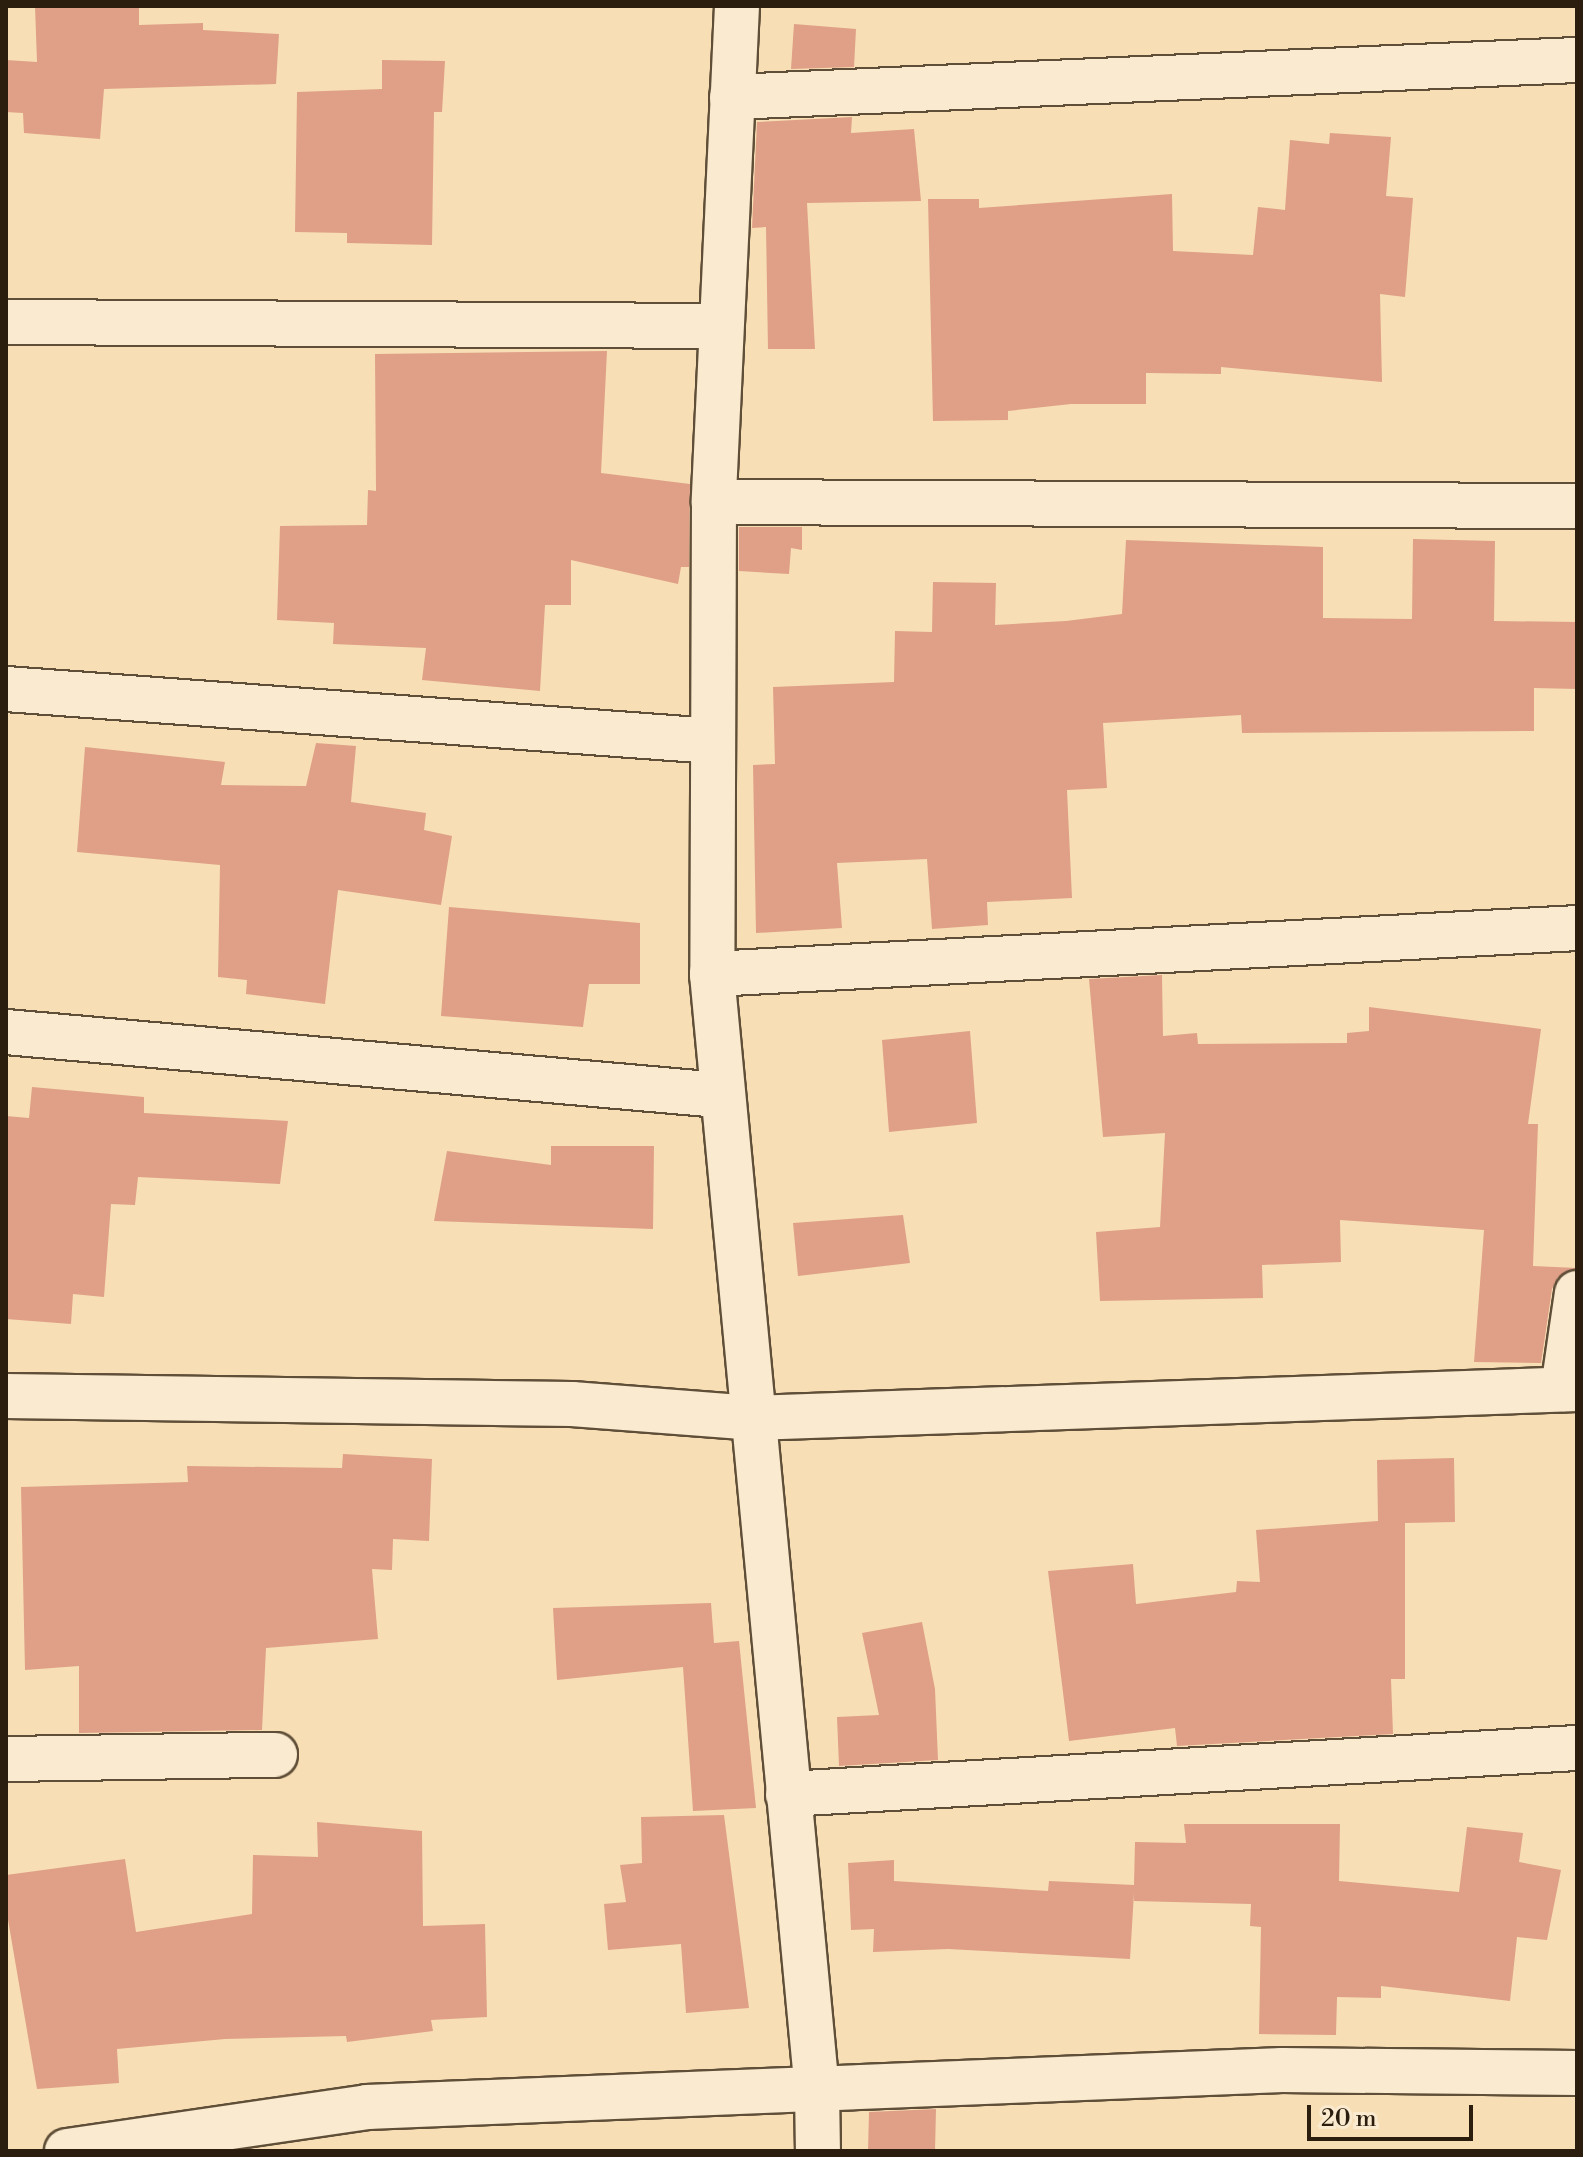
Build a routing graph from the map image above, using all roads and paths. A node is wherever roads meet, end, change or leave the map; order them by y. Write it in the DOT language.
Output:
graph roads {
  1 [pos="737,6"];
  2 [pos="1577,60"];
  3 [pos="732,97"];
  4 [pos="6,322"];
  5 [pos="721,326"];
  6 [pos="714,502"];
  7 [pos="1577,506"];
  8 [pos="6,689"];
  9 [pos="712,741"];
  10 [pos="1577,928"];
  11 [pos="712,974"];
  12 [pos="6,1032"];
  13 [pos="719,1095"];
  14 [pos="1577,1293"];
  15 [pos="1570,1389"];
  16 [pos="6,1396"];
  17 [pos="752,1418"];
  18 [pos="1577,1748"];
  19 [pos="275,1755"];
  20 [pos="6,1759"];
  21 [pos="788,1794"];
  22 [pos="1577,2073"];
  23 [pos="817,2090"];
  24 [pos="67,2151"];
  25 [pos="818,2151"];
  1 -- 3 [label="street"];
  2 -- 3 [label="street"];
  3 -- 5 [label="street"];
  4 -- 5 [label="street"];
  5 -- 6 [label="street"];
  6 -- 7 [label="street"];
  6 -- 9 [label="street"];
  8 -- 9 [label="street"];
  9 -- 11 [label="street"];
  10 -- 11 [label="street"];
  11 -- 13 [label="street"];
  12 -- 13 [label="street"];
  13 -- 17 [label="street"];
  14 -- 15 [label="street"];
  15 -- 17 [label="street"];
  16 -- 17 [label="street"];
  17 -- 21 [label="street"];
  18 -- 21 [label="street"];
  19 -- 20 [label="street"];
  21 -- 23 [label="street"];
  22 -- 23 [label="street"];
  23 -- 24 [label="street"];
  23 -- 25 [label="street"];
}
